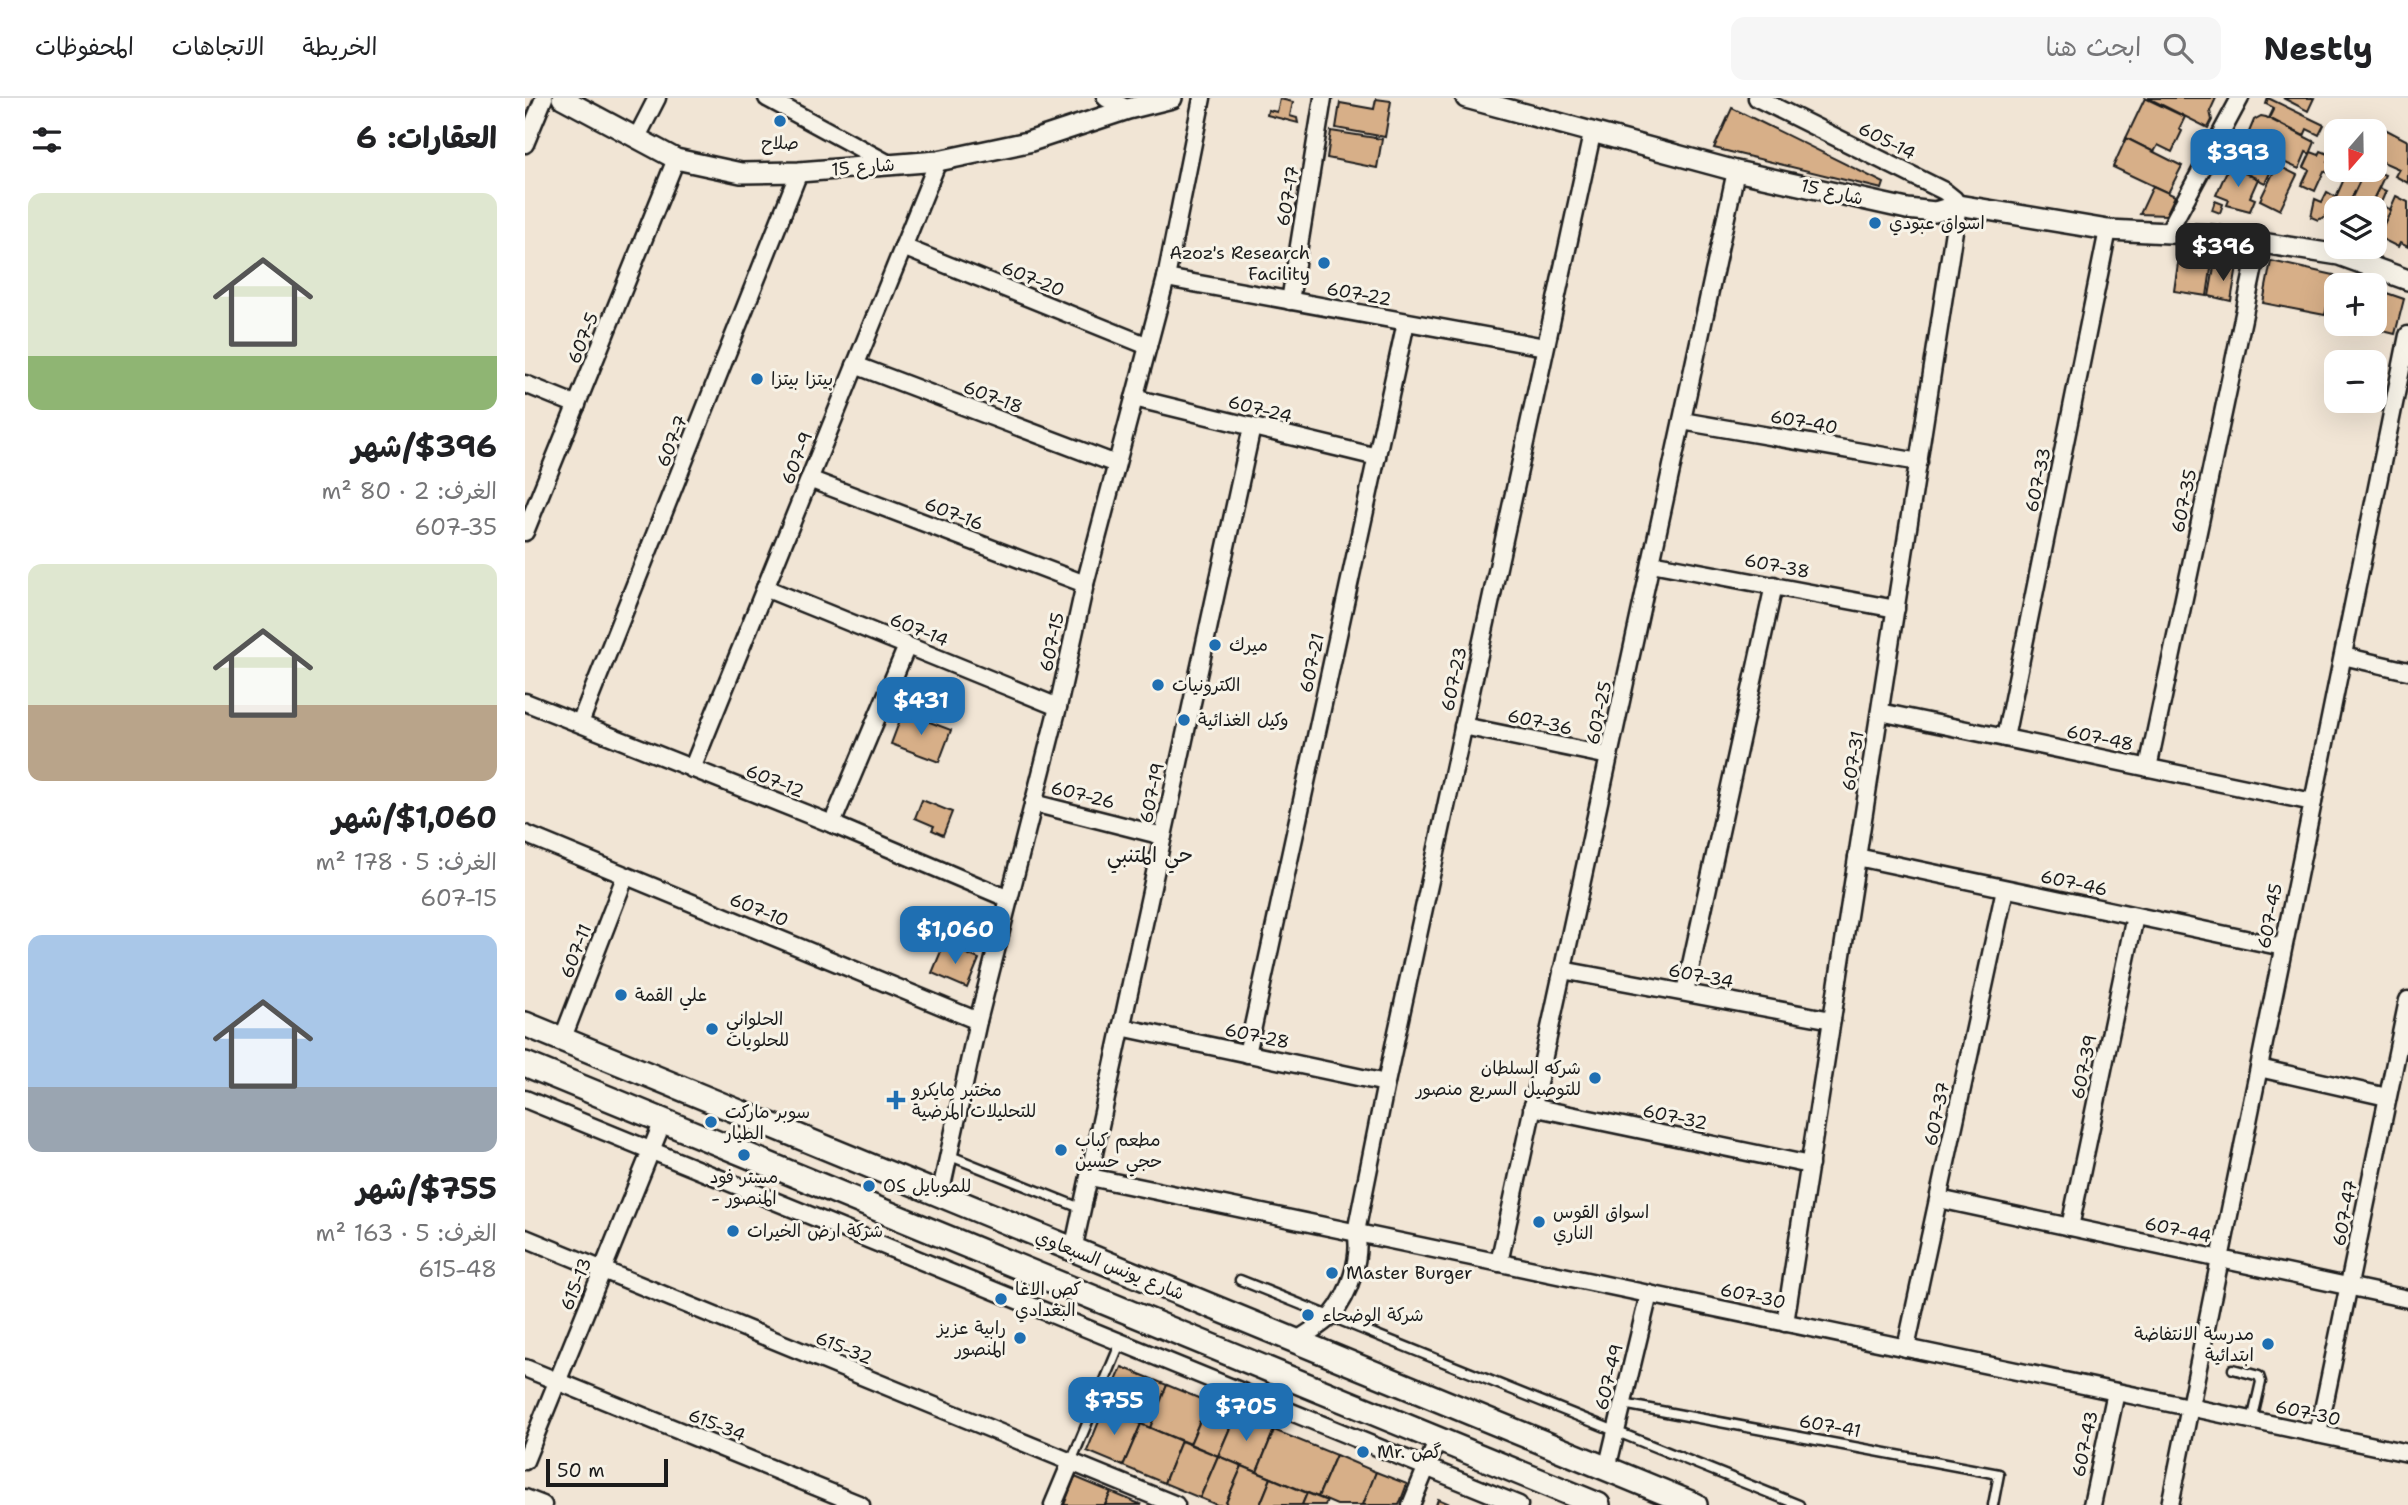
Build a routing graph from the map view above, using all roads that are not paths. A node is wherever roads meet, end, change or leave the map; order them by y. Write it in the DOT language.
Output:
graph roads {
  1 [pos="544,98"];
  2 [pos="562,98"];
  3 [pos="657,98"];
  4 [pos="767,98"];
  5 [pos="1106,98"];
  6 [pos="1171,98"];
  7 [pos="1202,98"];
  8 [pos="1324,98"];
  9 [pos="1466,98"];
  10 [pos="1757,98"];
  11 [pos="2240,98"];
  12 [pos="1128,109"];
  13 [pos="1591,134"];
  14 [pos="636,139"];
  15 [pos="525,144"];
  16 [pos="676,159"];
  17 [pos="938,161"];
  18 [pos="891,165"];
  19 [pos="1736,171"];
  20 [pos="799,172"];
  21 [pos="1958,205"];
  22 [pos="2108,230"];
  23 [pos="2168,232"];
  24 [pos="2259,243"];
  25 [pos="903,247"];
  26 [pos="1166,278"];
  27 [pos="2408,280"];
  28 [pos="1290,301"];
  29 [pos="1406,322"];
  30 [pos="2408,335"];
  31 [pos="1148,346"];
  32 [pos="1545,347"];
  33 [pos="855,365"];
  34 [pos="525,384"];
  35 [pos="1134,398"];
  36 [pos="576,405"];
  37 [pos="1682,421"];
  38 [pos="1252,427"];
  39 [pos="1377,457"];
  40 [pos="1919,462"];
  41 [pos="1116,464"];
  42 [pos="809,480"];
  43 [pos="525,532"];
  44 [pos="1651,563"];
  45 [pos="1085,584"];
  46 [pos="1774,585"];
  47 [pos="765,589"];
  48 [pos="1896,609"];
  49 [pos="907,646"];
  50 [pos="2343,656"];
  51 [pos="2408,671"];
  52 [pos="525,702"];
  53 [pos="1058,707"];
  54 [pos="1880,712"];
  55 [pos="580,723"];
  56 [pos="1463,726"];
  57 [pos="2005,738"];
  58 [pos="1609,756"];
  59 [pos="2148,768"];
  60 [pos="692,769"];
  61 [pos="2313,802"];
  62 [pos="1033,803"];
  63 [pos="832,824"];
  64 [pos="525,834"];
  65 [pos="1163,836"];
  66 [pos="1857,858"];
  67 [pos="625,877"];
  68 [pos="2005,889"];
  69 [pos="1009,899"];
  70 [pos="2135,916"];
  71 [pos="2283,947"];
  72 [pos="1562,970"];
  73 [pos="1685,992"];
  74 [pos="2408,1000"];
  75 [pos="1832,1020"];
  76 [pos="978,1021"];
  77 [pos="525,1024"];
  78 [pos="1121,1027"];
  79 [pos="562,1040"];
  80 [pos="1247,1054"];
  81 [pos="525,1064"];
  82 [pos="2259,1068"];
  83 [pos="1386,1083"];
  84 [pos="2387,1097"];
  85 [pos="525,1099"];
  86 [pos="1532,1107"];
  87 [pos="663,1121"];
  88 [pos="651,1150"];
  89 [pos="949,1155"];
  90 [pos="1810,1165"];
  91 [pos="1090,1177"];
  92 [pos="940,1195"];
  93 [pos="1939,1199"];
  94 [pos="1083,1209"];
  95 [pos="2070,1227"];
  96 [pos="1356,1232"];
  97 [pos="525,1238"];
  98 [pos="1073,1250"];
  99 [pos="2220,1259"];
  100 [pos="1499,1263"];
  101 [pos="603,1270"];
  102 [pos="1240,1280"];
  103 [pos="2350,1287"];
  104 [pos="1649,1294"];
  105 [pos="2408,1299"];
  106 [pos="1330,1317"];
  107 [pos="1785,1323"];
  108 [pos="1296,1341"];
  109 [pos="1121,1342"];
  110 [pos="1906,1348"];
  111 [pos="525,1368"];
  112 [pos="2233,1369"];
  113 [pos="1283,1376"];
  114 [pos="558,1381"];
  115 [pos="2116,1392"];
  116 [pos="1623,1404"];
  117 [pos="2190,1408"];
  118 [pos="2252,1421"];
  119 [pos="1616,1432"];
  120 [pos="2318,1434"];
  121 [pos="1438,1439"];
  122 [pos="2408,1453"];
  123 [pos="525,1461"];
  124 [pos="1071,1462"];
  125 [pos="1427,1467"];
  126 [pos="1607,1469"];
  127 [pos="525,1498"];
  128 [pos="543,1505"];
  129 [pos="861,1505"];
  130 [pos="1053,1505"];
  131 [pos="1176,1505"];
  132 [pos="1411,1505"];
  133 [pos="1519,1505"];
  134 [pos="1598,1505"];
  135 [pos="1695,1505"];
  136 [pos="1799,1505"];
  137 [pos="1993,1505"];
  138 [pos="2092,1505"];
  139 [pos="2170,1505"];
  1 -- 15 [label="street"];
  2 -- 14 [label="street, شارع 15"];
  3 -- 14 [label="street"];
  4 -- 18 [label="street"];
  5 -- 12 [label="street"];
  6 -- 12 [label="street, شارع 15"];
  7 -- 26 [label="street, 607-15"];
  8 -- 28 [label="street, 607-17"];
  9 -- 13 [label="street, شارع 15"];
  10 -- 21 [label="street, 605-14"];
  11 -- 23 [label="street"];
  12 -- 17 [label="street, شارع 15"];
  13 -- 19 [label="street, شارع 15"];
  13 -- 32 [label="street, 607-23"];
  14 -- 16 [label="street, شارع 15"];
  16 -- 20 [label="street, شارع 15"];
  16 -- 36 [label="street, 607-5"];
  17 -- 18 [label="street, شارع 15"];
  17 -- 25 [label="street, 607-9"];
  18 -- 20 [label="street, شارع 15"];
  19 -- 21 [label="street, شارع 15"];
  19 -- 37 [label="street, 607-25"];
  20 -- 55 [label="street, 607-7"];
  21 -- 22 [label="street, شارع 15"];
  21 -- 40 [label="street, 607-31"];
  22 -- 23 [label="street, شارع 15"];
  22 -- 57 [label="street, 607-33"];
  23 -- 24 [label="street, شارع 15"];
  24 -- 27 [label="street, شارع 15"];
  24 -- 59 [label="street, 607-35"];
  25 -- 31 [label="street, 607-20"];
  25 -- 33 [label="street, 607-9"];
  26 -- 28 [label="street, 607-22"];
  26 -- 31 [label="street, 607-15"];
  28 -- 29 [label="street, 607-22"];
  29 -- 32 [label="street, 607-22"];
  29 -- 39 [label="street, 607-21"];
  30 -- 50 [label="street, 607-45"];
  31 -- 35 [label="street, 607-15"];
  32 -- 56 [label="street, 607-23"];
  33 -- 41 [label="street, 607-18"];
  33 -- 42 [label="street, 607-9"];
  34 -- 36 [label="street"];
  35 -- 38 [label="street, 607-24"];
  35 -- 41 [label="street, 607-15"];
  36 -- 43 [label="street, 607-5"];
  37 -- 40 [label="street, 607-40"];
  37 -- 44 [label="street, 607-25"];
  38 -- 39 [label="street, 607-24"];
  38 -- 65 [label="street, 607-19"];
  39 -- 80 [label="street, 607-21"];
  40 -- 48 [label="street, 607-31"];
  41 -- 45 [label="street, 607-15"];
  42 -- 45 [label="street, 607-16"];
  42 -- 47 [label="street, 607-9"];
  44 -- 46 [label="street, 607-38"];
  44 -- 58 [label="street, 607-25"];
  45 -- 53 [label="street, 607-15"];
  46 -- 48 [label="street, 607-38"];
  46 -- 73 [label="street"];
  47 -- 49 [label="street, 607-14"];
  47 -- 60 [label="street, 607-9"];
  48 -- 54 [label="street, 607-31"];
  49 -- 53 [label="street, 607-14"];
  49 -- 63 [label="street"];
  50 -- 51 [label="street"];
  50 -- 61 [label="street, 607-45"];
  52 -- 55 [label="street, 607-12"];
  53 -- 62 [label="street, 607-15"];
  54 -- 57 [label="street, 607-48"];
  54 -- 66 [label="street, 607-31"];
  55 -- 60 [label="street, 607-12"];
  56 -- 58 [label="street, 607-36"];
  56 -- 83 [label="street, 607-23"];
  57 -- 59 [label="street, 607-48"];
  58 -- 72 [label="street, 607-25"];
  59 -- 61 [label="street, 607-48"];
  60 -- 63 [label="street, 607-12"];
  61 -- 71 [label="street, 607-45"];
  62 -- 65 [label="street, 607-26"];
  62 -- 69 [label="street, 607-15"];
  63 -- 69 [label="street, 607-12"];
  64 -- 67 [label="street, 607-10"];
  65 -- 78 [label="street, 607-19"];
  66 -- 68 [label="street, 607-46"];
  66 -- 75 [label="street, 607-31"];
  67 -- 76 [label="street, 607-10"];
  67 -- 79 [label="street, 607-11"];
  68 -- 70 [label="street, 607-46"];
  68 -- 93 [label="street, 607-37"];
  69 -- 76 [label="street, 607-15"];
  70 -- 71 [label="street, 607-46"];
  70 -- 95 [label="street, 607-39"];
  71 -- 82 [label="street, 607-45"];
  72 -- 73 [label="street, 607-34"];
  72 -- 86 [label="street, 607-25"];
  73 -- 75 [label="street, 607-34"];
  74 -- 84 [label="street, 607-47"];
  75 -- 90 [label="street, 607-31"];
  76 -- 89 [label="street, 607-15"];
  77 -- 79 [label="main road, شارع يونس السبعاوي"];
  78 -- 80 [label="street, 607-28"];
  78 -- 91 [label="street, 607-19"];
  79 -- 92 [label="main road, شارع يونس السبعاوي"];
  80 -- 83 [label="street, 607-28"];
  81 -- 87 [label="main road, شارع يونس السبعاوي"];
  82 -- 84 [label="street"];
  82 -- 99 [label="street, 607-45"];
  83 -- 96 [label="street, 607-23"];
  84 -- 103 [label="street, 607-47"];
  85 -- 88 [label="street"];
  86 -- 90 [label="street, 607-32"];
  86 -- 100 [label="street, 607-25"];
  87 -- 88 [label="street, 615-13"];
  87 -- 113 [label="main road, شارع يونس السبعاوي"];
  88 -- 101 [label="street, 615-13"];
  88 -- 109 [label="street"];
  89 -- 92 [label="street, 607-15"];
  89 -- 94 [label="lane"];
  90 -- 107 [label="street, 607-31"];
  91 -- 94 [label="street, 607-19"];
  91 -- 96 [label="street, 607-30"];
  92 -- 98 [label="main road, شارع يونس السبعاوي"];
  93 -- 95 [label="street, 607-44"];
  93 -- 110 [label="street, 607-37"];
  94 -- 98 [label="street, 607-19"];
  95 -- 99 [label="street, 607-44"];
  96 -- 100 [label="street, 607-30"];
  96 -- 106 [label="street, 607-23"];
  97 -- 101 [label="street, 615-32"];
  98 -- 108 [label="main road, شارع يونس السبعاوي"];
  99 -- 103 [label="street, 607-44"];
  99 -- 117 [label="street, 607-45"];
  100 -- 104 [label="street, 607-30"];
  101 -- 114 [label="street, 615-13"];
  101 -- 124 [label="street, 615-32"];
  102 -- 106 [label="lane"];
  103 -- 105 [label="street, 607-44"];
  103 -- 120 [label="street, 607-47"];
  104 -- 107 [label="street, 607-30"];
  104 -- 116 [label="street, 607-49"];
  106 -- 108 [label="street"];
  106 -- 119 [label="lane"];
  107 -- 110 [label="street, 607-30"];
  108 -- 113 [label="main road"];
  108 -- 126 [label="main road, شارع يونس السبعاوي"];
  109 -- 124 [label="lane"];
  109 -- 125 [label="street"];
  110 -- 115 [label="street, 607-30"];
  111 -- 114 [label="street, 615-34"];
  112 -- 118 [label="lane"];
  113 -- 121 [label="main road, شارع يونس السبعاوي"];
  114 -- 123 [label="street, 615-13"];
  114 -- 129 [label="street, 615-34"];
  115 -- 117 [label="street, 607-30"];
  115 -- 138 [label="street, 607-43"];
  116 -- 119 [label="street, 607-49"];
  116 -- 137 [label="lane, 607-41"];
  117 -- 118 [label="street, 607-30"];
  117 -- 139 [label="street, 607-45"];
  118 -- 120 [label="street, 607-30"];
  119 -- 126 [label="street, 607-49"];
  119 -- 136 [label="lane"];
  120 -- 122 [label="street, 607-30"];
  121 -- 125 [label="street"];
  121 -- 134 [label="main road, شارع يونس السبعاوي"];
  124 -- 130 [label="street"];
  124 -- 131 [label="street, 615-32"];
  125 -- 132 [label="street"];
  125 -- 133 [label="street"];
  126 -- 135 [label="main road, شارع يونس السبعاوي"];
  127 -- 128 [label="street"];
}
